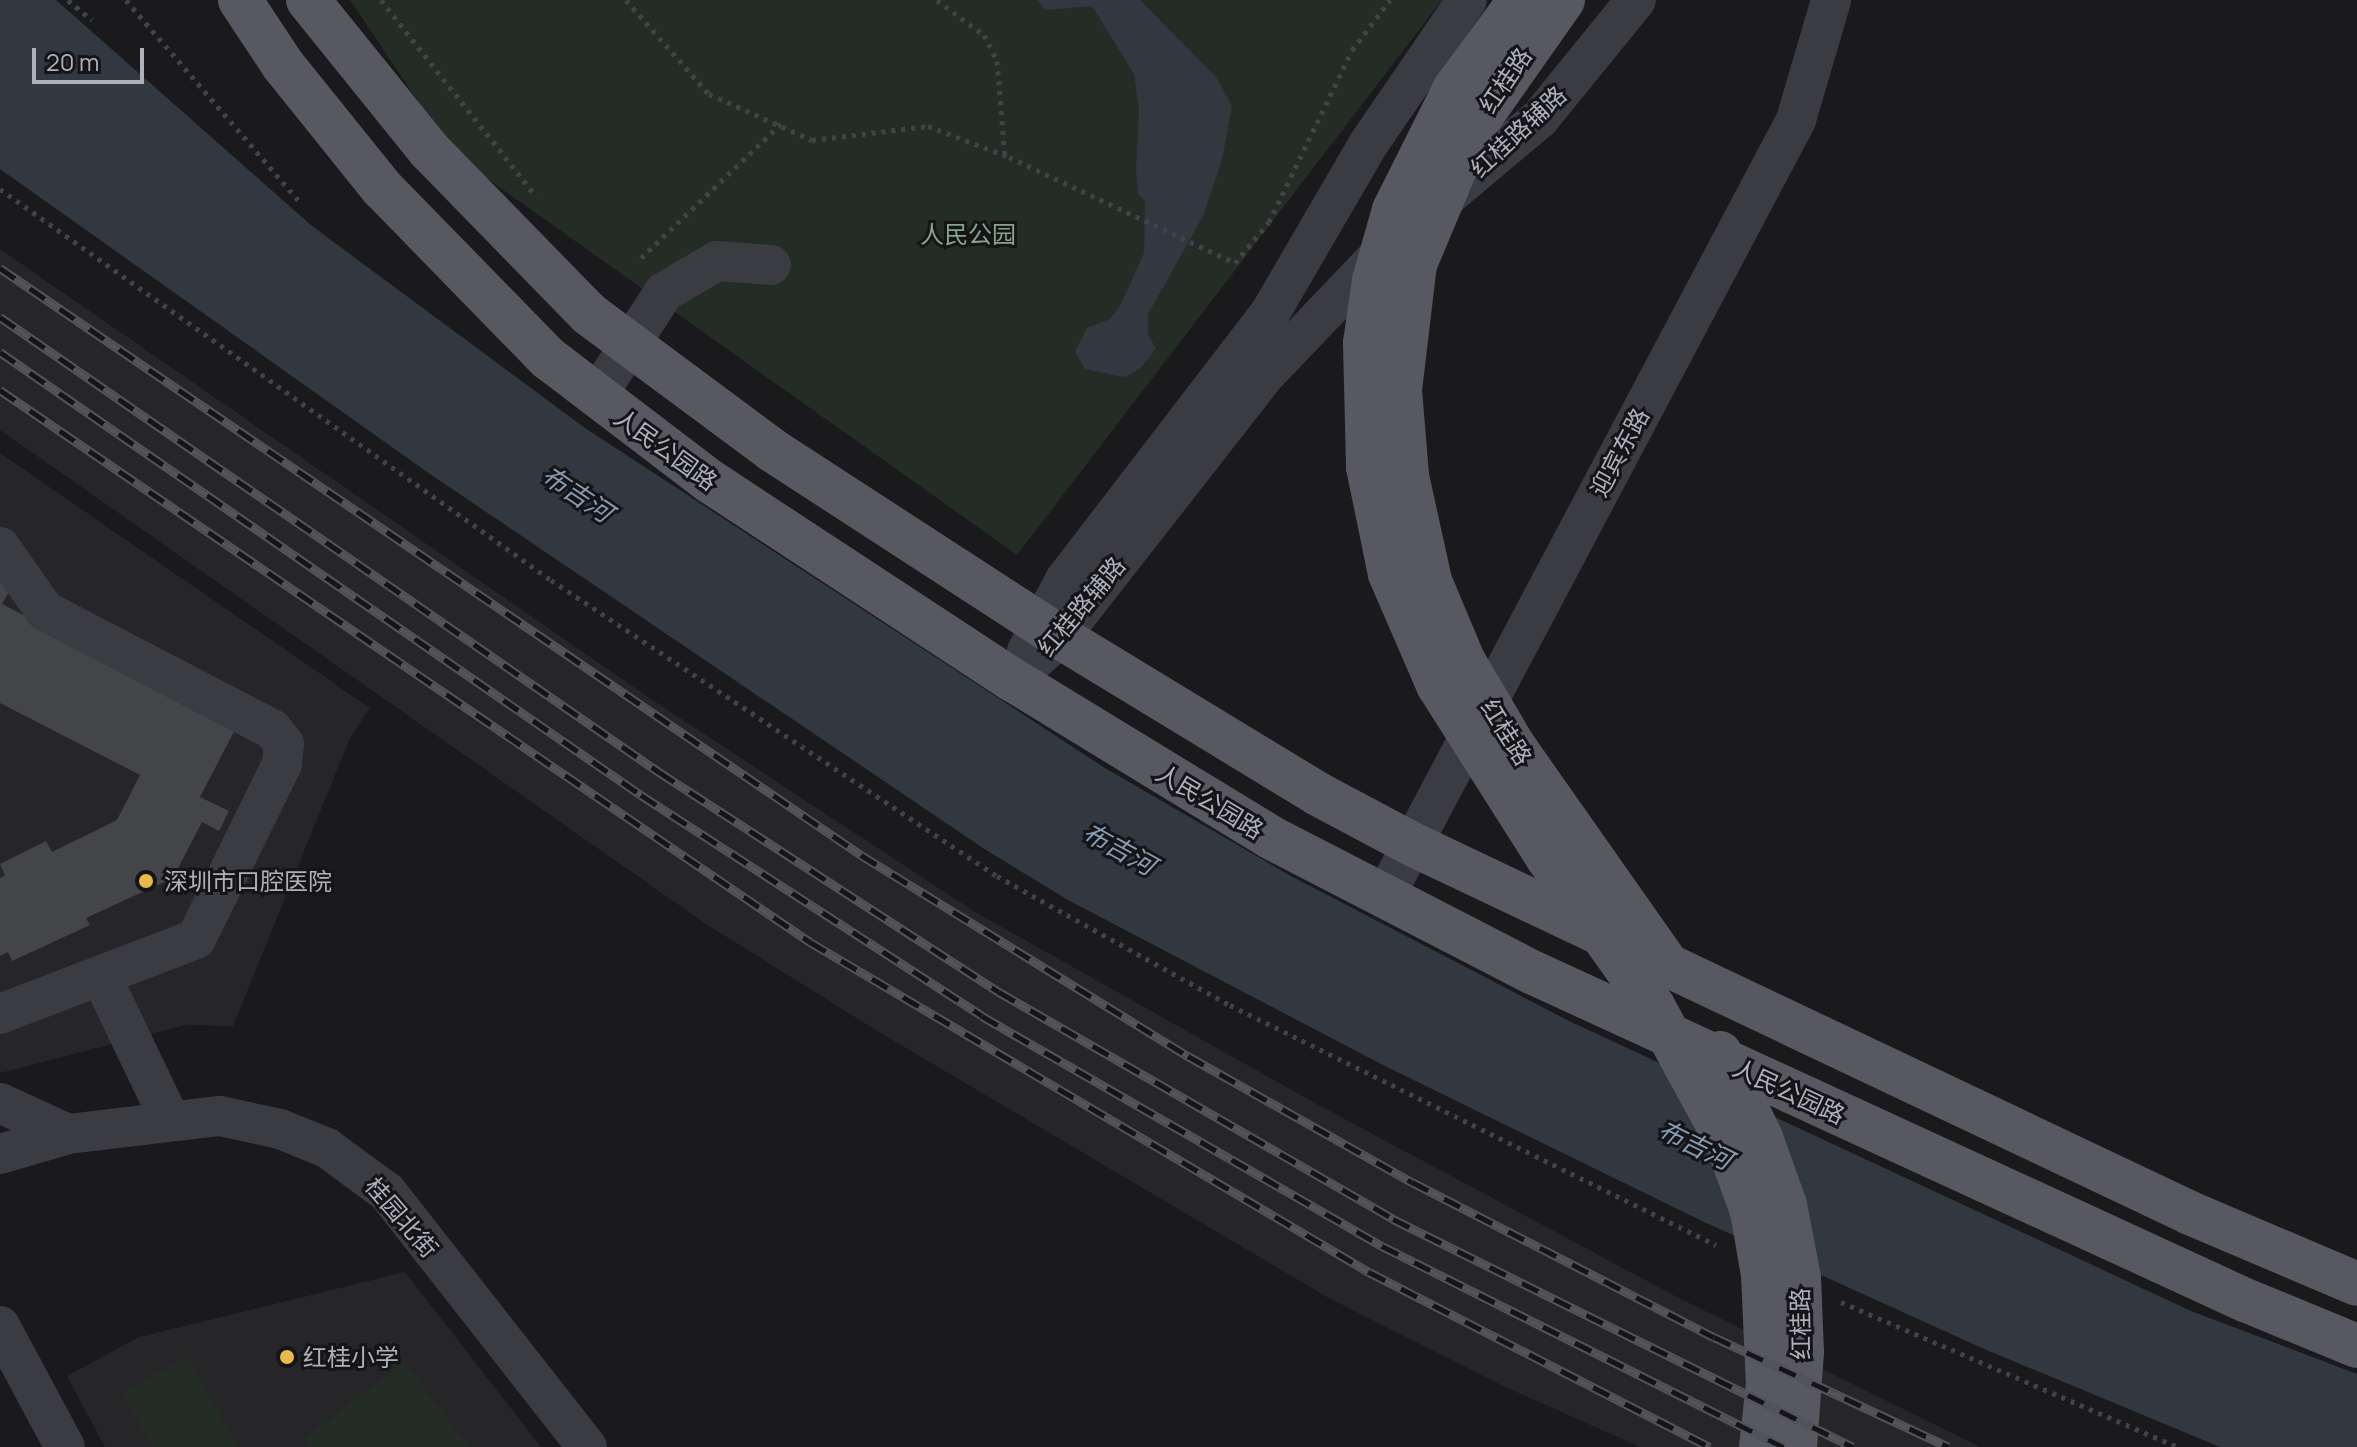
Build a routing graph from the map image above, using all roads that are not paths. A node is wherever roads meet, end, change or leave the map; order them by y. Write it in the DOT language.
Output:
graph roads {
  1 [pos="240,0"];
  2 [pos="308,0"];
  3 [pos="1467,0"];
  4 [pos="1520,0"];
  5 [pos="1563,0"];
  6 [pos="1636,0"];
  7 [pos="1831,0"];
  8 [pos="771,265"];
  9 [pos="629,348"];
  10 [pos="596,397"];
  11 [pos="0,547"];
  12 [pos="1050,630"];
  13 [pos="1013,680"];
  14 [pos="1412,844"];
  15 [pos="1385,896"];
  16 [pos="101,976"];
  17 [pos="0,1014"];
  18 [pos="0,1103"];
  19 [pos="170,1120"];
  20 [pos="68,1134"];
  21 [pos="0,1154"];
  22 [pos="2357,1284"];
  23 [pos="0,1326"];
  24 [pos="2357,1346"];
  25 [pos="65,1447"];
  26 [pos="587,1447"];
  27 [pos="1761,1447"];
  28 [pos="1795,1447"];
  1 -- 10 [label="main road, 人民公园路"];
  2 -- 9 [label="main road"];
  3 -- 12 [label="street, 红桂路辅路"];
  4 -- 27 [label="main road, 红桂路"];
  5 -- 28 [label="main road, 红桂路"];
  6 -- 12 [label="street, 红桂路辅路"];
  7 -- 14 [label="street, 迎宾东路"];
  8 -- 9 [label="street"];
  9 -- 10 [label="street"];
  9 -- 12 [label="main road"];
  10 -- 13 [label="main road, 人民公园路"];
  11 -- 16 [label="street"];
  12 -- 13 [label="street, 红桂路辅路"];
  12 -- 14 [label="main road"];
  13 -- 15 [label="main road, 人民公园路"];
  14 -- 15 [label="street, 迎宾东路"];
  14 -- 22 [label="main road"];
  15 -- 24 [label="main road, 人民公园路"];
  16 -- 17 [label="street"];
  16 -- 19 [label="street"];
  18 -- 20 [label="street"];
  19 -- 20 [label="street, 桂园北街"];
  19 -- 26 [label="street, 桂园北街"];
  20 -- 21 [label="street, 桂园北街"];
  23 -- 25 [label="street"];
}
